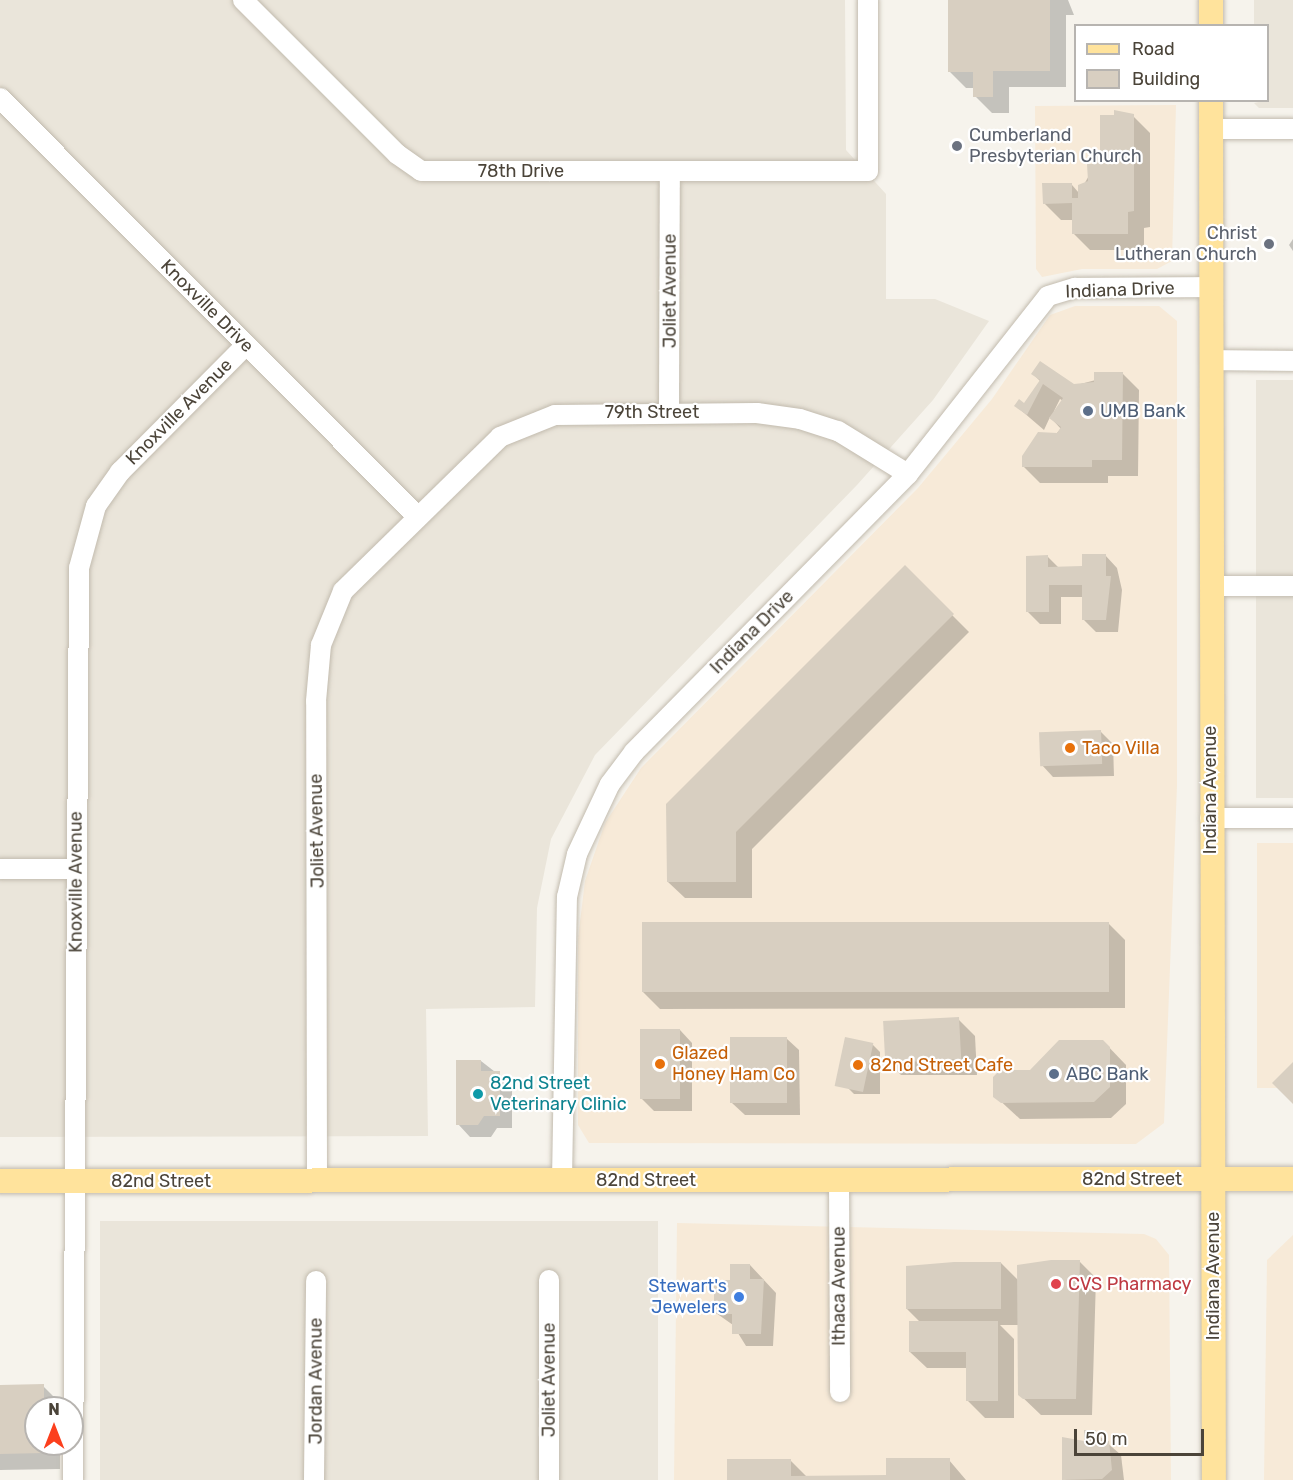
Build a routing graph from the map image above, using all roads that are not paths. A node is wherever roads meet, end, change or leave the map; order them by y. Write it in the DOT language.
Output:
graph roads {
  1 [pos="243,0"];
  2 [pos="868,0"];
  3 [pos="1211,0"];
  4 [pos="1211,24"];
  5 [pos="0,98"];
  6 [pos="1211,102"];
  7 [pos="1211,129"];
  8 [pos="1293,129"];
  9 [pos="670,171"];
  10 [pos="1211,287"];
  11 [pos="246,345"];
  12 [pos="1211,360"];
  13 [pos="1293,361"];
  14 [pos="669,412"];
  15 [pos="908,474"];
  16 [pos="415,514"];
  17 [pos="1210,586"];
  18 [pos="1293,586"];
  19 [pos="1210,818"];
  20 [pos="1293,818"];
  21 [pos="0,868"];
  22 [pos="75,868"];
  23 [pos="1213,1179"];
  24 [pos="1293,1179"];
  25 [pos="317,1180"];
  26 [pos="562,1180"];
  27 [pos="839,1180"];
  28 [pos="0,1181"];
  29 [pos="77,1181"];
  30 [pos="549,1280"];
  31 [pos="316,1281"];
  32 [pos="840,1392"];
  33 [pos="73,1480"];
  34 [pos="314,1480"];
  35 [pos="549,1480"];
  36 [pos="1214,1480"];
  1 -- 9 [label="street, 78th Drive"];
  2 -- 9 [label="street, 78th Drive"];
  3 -- 4 [label="main road"];
  5 -- 11 [label="street, Knoxville Drive"];
  6 -- 7 [label="main road, Indiana Avenue"];
  7 -- 8 [label="street"];
  7 -- 10 [label="main road, Indiana Avenue"];
  9 -- 14 [label="street, Joliet Avenue"];
  10 -- 12 [label="main road, Indiana Avenue"];
  10 -- 15 [label="street, Indiana Drive"];
  11 -- 16 [label="street, Knoxville Drive"];
  11 -- 22 [label="street, Knoxville Avenue"];
  12 -- 13 [label="street"];
  12 -- 17 [label="main road, Indiana Avenue"];
  14 -- 15 [label="street, 79th Street"];
  14 -- 16 [label="street, 79th Street"];
  15 -- 26 [label="street, Indiana Drive"];
  16 -- 25 [label="street, Joliet Avenue"];
  17 -- 18 [label="street"];
  17 -- 19 [label="main road, Indiana Avenue"];
  19 -- 20 [label="street"];
  19 -- 23 [label="main road, Indiana Avenue"];
  21 -- 22 [label="street"];
  22 -- 29 [label="street, Knoxville Avenue"];
  23 -- 24 [label="main road, 82nd Street"];
  23 -- 27 [label="main road, 82nd Street"];
  23 -- 36 [label="main road, Indiana Avenue"];
  25 -- 26 [label="main road, 82nd Street"];
  25 -- 29 [label="main road, 82nd Street"];
  26 -- 27 [label="main road, 82nd Street"];
  27 -- 32 [label="street, Ithaca Avenue"];
  28 -- 29 [label="main road, 82nd Street"];
  29 -- 33 [label="street, Knoxville Avenue"];
  30 -- 35 [label="street, Joliet Avenue"];
  31 -- 34 [label="street, Jordan Avenue"];
}
